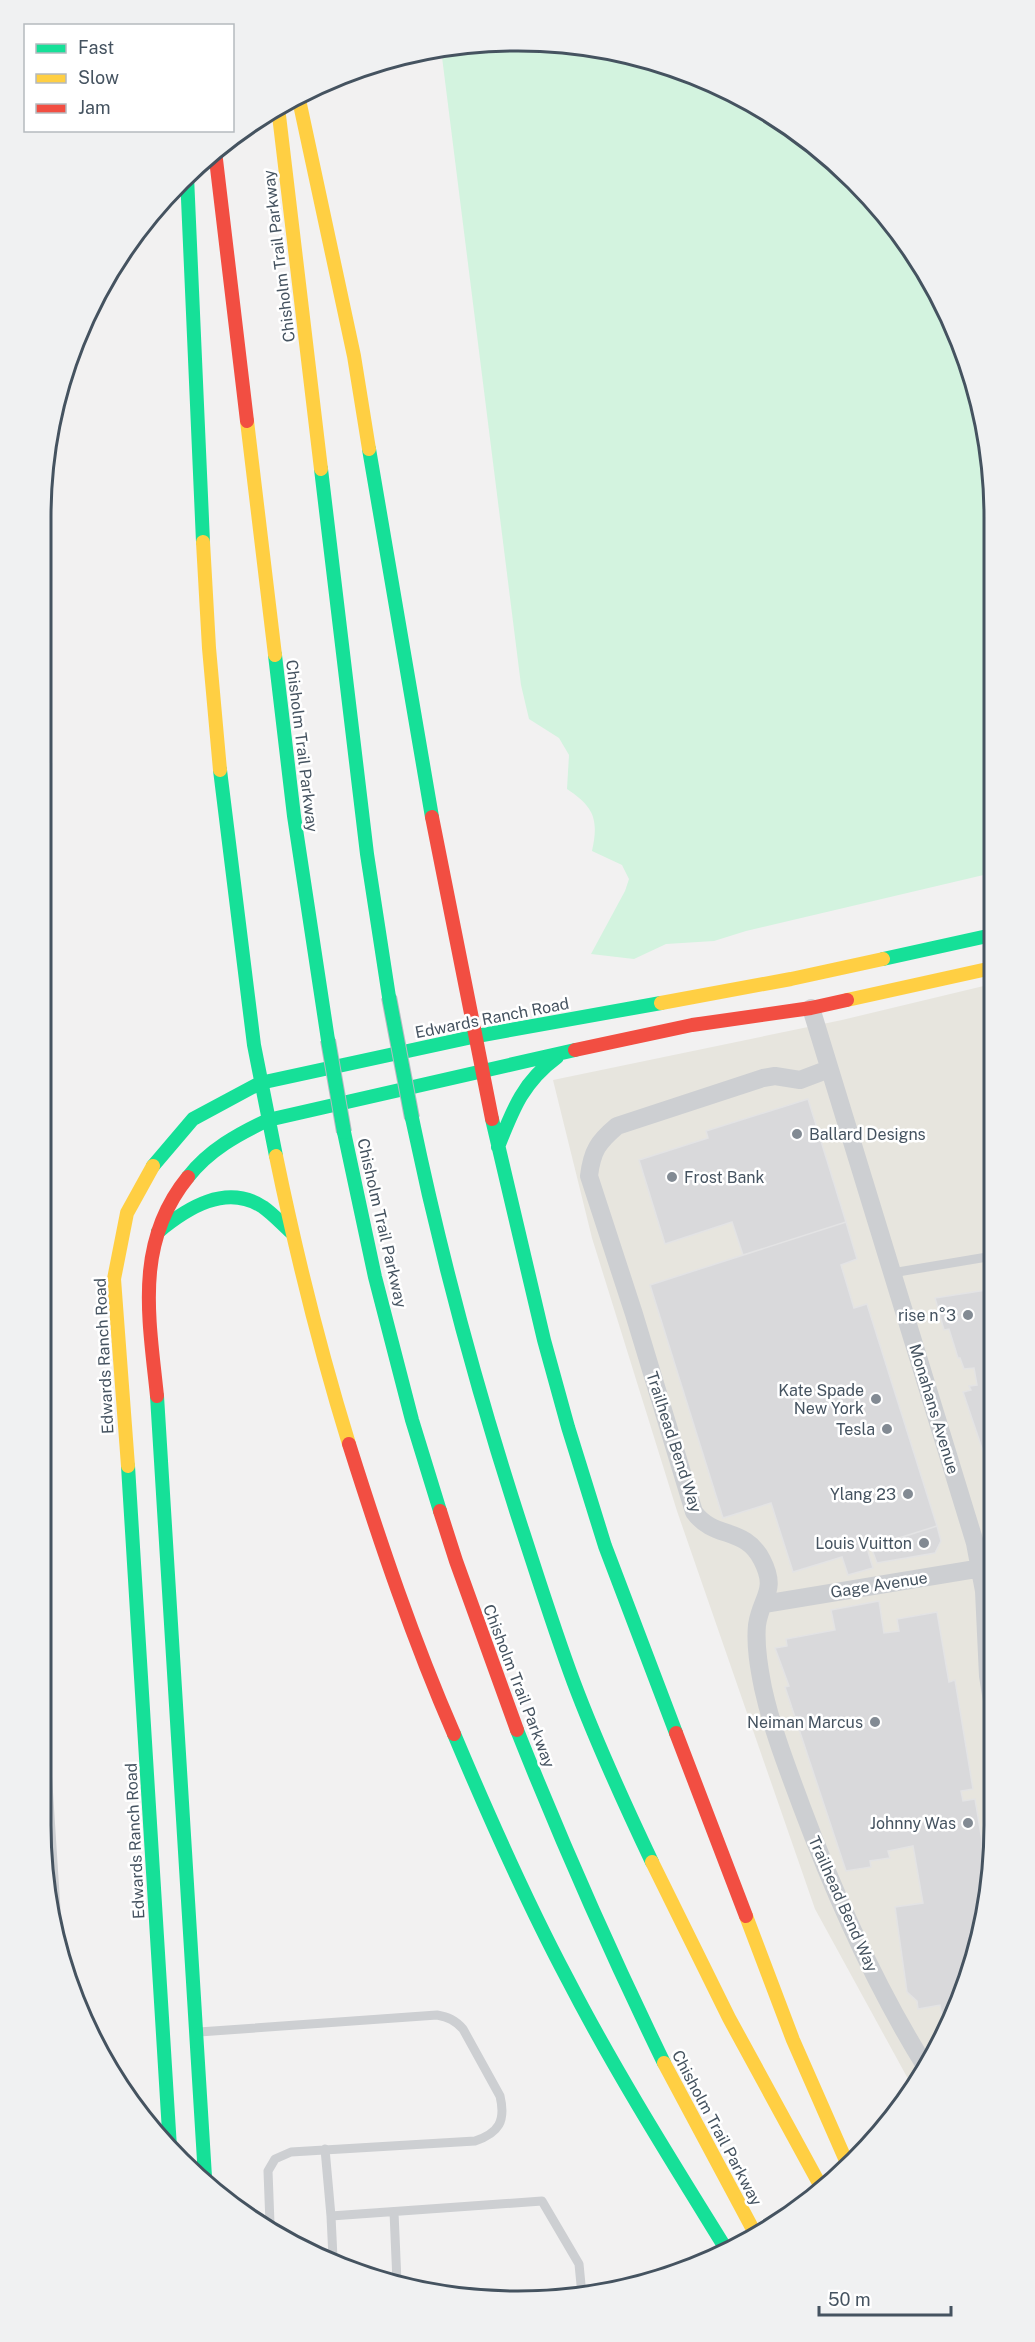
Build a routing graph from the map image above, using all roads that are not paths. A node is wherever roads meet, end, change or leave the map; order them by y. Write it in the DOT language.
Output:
graph roads {
  1 [pos="300,105"];
  2 [pos="279,116"];
  3 [pos="216,162"];
  4 [pos="188,188"];
  5 [pos="984,937"];
  6 [pos="893,957"];
  7 [pos="984,970"];
  8 [pos="791,979"];
  9 [pos="811,1008"];
  10 [pos="692,1025"];
  11 [pos="477,1036"];
  12 [pos="564,1052"];
  13 [pos="829,1069"];
  14 [pos="483,1070"];
  15 [pos="260,1083"];
  16 [pos="268,1120"];
  17 [pos="498,1147"];
  18 [pos="291,1232"];
  19 [pos="158,1233"];
  20 [pos="984,1258"];
  21 [pos="892,1273"];
  22 [pos="984,1561"];
  23 [pos="984,1567"];
  24 [pos="764,1604"];
  25 [pos="52,1848"];
  26 [pos="53,1863"];
  27 [pos="196,2032"];
  28 [pos="921,2059"];
  29 [pos="169,2134"];
  30 [pos="325,2149"];
  31 [pos="844,2157"];
  32 [pos="206,2171"];
  33 [pos="818,2181"];
  34 [pos="394,2212"];
  35 [pos="330,2216"];
  36 [pos="270,2220"];
  37 [pos="752,2228"];
  38 [pos="723,2244"];
  39 [pos="333,2252"];
  40 [pos="398,2275"];
  41 [pos="581,2286"];
  1 -- 11 [label="main road"];
  2 -- 33 [label="main road, Chisholm Trail Parkway, bridge"];
  3 -- 37 [label="main road, Chisholm Trail Parkway, bridge"];
  4 -- 15 [label="main road"];
  5 -- 6 [label="main road, Edwards Ranch Road"];
  6 -- 8 [label="main road, Edwards Ranch Road"];
  6 -- 9 [label="main road"];
  7 -- 9 [label="main road"];
  8 -- 10 [label="main road"];
  8 -- 11 [label="main road, Edwards Ranch Road"];
  9 -- 10 [label="main road"];
  9 -- 13 [label="street, Monahans Avenue"];
  10 -- 12 [label="main road"];
  11 -- 14 [label="main road"];
  11 -- 15 [label="main road, Edwards Ranch Road"];
  12 -- 14 [label="main road"];
  12 -- 17 [label="main road"];
  13 -- 21 [label="street, Monahans Avenue"];
  13 -- 24 [label="street, Trailhead Bend Way"];
  14 -- 16 [label="main road"];
  14 -- 17 [label="main road"];
  15 -- 16 [label="main road"];
  15 -- 29 [label="main road, Edwards Ranch Road"];
  16 -- 18 [label="main road"];
  16 -- 19 [label="main road"];
  17 -- 31 [label="main road"];
  18 -- 19 [label="main road"];
  18 -- 38 [label="main road"];
  19 -- 27 [label="main road"];
  20 -- 21 [label="lane"];
  21 -- 22 [label="street, Monahans Avenue"];
  23 -- 24 [label="street, Gage Avenue"];
  24 -- 28 [label="street, Trailhead Bend Way"];
  25 -- 26 [label="lane"];
  27 -- 30 [label="lane"];
  27 -- 32 [label="main road"];
  30 -- 35 [label="lane"];
  30 -- 36 [label="lane"];
  34 -- 35 [label="lane"];
  34 -- 40 [label="lane"];
  34 -- 41 [label="lane"];
  35 -- 39 [label="lane"];
}
